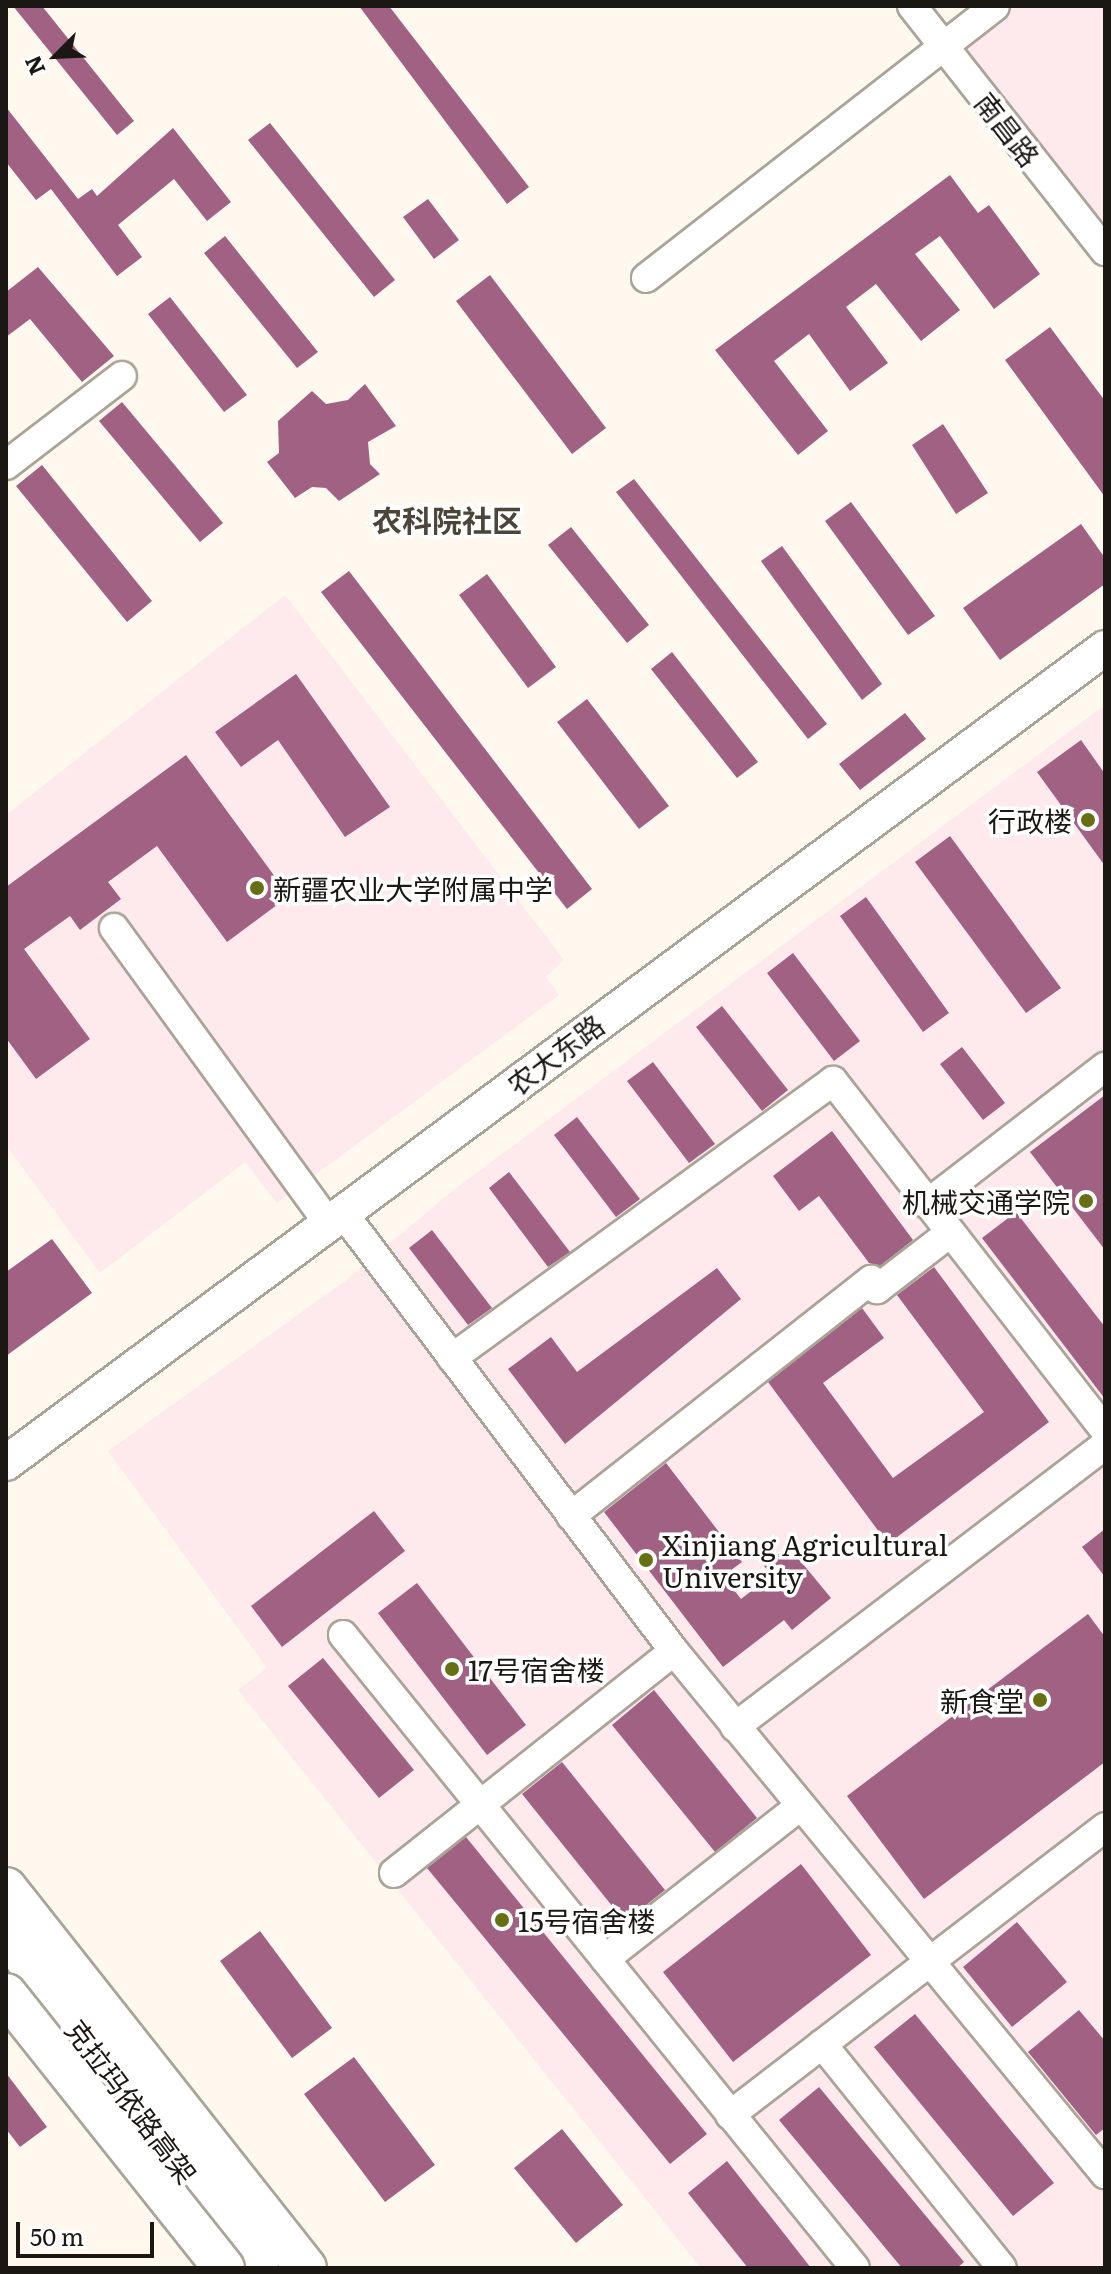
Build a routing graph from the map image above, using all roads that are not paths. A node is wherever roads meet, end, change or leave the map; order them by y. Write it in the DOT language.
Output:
graph roads {
  1 [pos="912,6"];
  2 [pos="995,6"];
  3 [pos="944,48"];
  4 [pos="1105,251"];
  5 [pos="646,278"];
  6 [pos="122,376"];
  7 [pos="6,465"];
  8 [pos="1105,648"];
  9 [pos="114,928"];
  10 [pos="1105,1067"];
  11 [pos="927,1204"];
  12 [pos="336,1218"];
  13 [pos="950,1233"];
  14 [pos="452,1358"];
  15 [pos="1105,1431"];
  16 [pos="1105,1445"];
  17 [pos="6,1463"];
  18 [pos="571,1516"];
  19 [pos="343,1635"];
  20 [pos="674,1651"];
  21 [pos="735,1727"];
  22 [pos="479,1804"];
  23 [pos="799,1807"];
  24 [pos="1105,1827"];
  25 [pos="394,1873"];
  26 [pos="6,1888"];
  27 [pos="6,1921"];
  28 [pos="6,1933"];
  29 [pos="605,1959"];
  30 [pos="928,1962"];
  31 [pos="6,1977"];
  32 [pos="6,1994"];
  33 [pos="6,2014"];
  34 [pos="822,2044"];
  35 [pos="730,2115"];
  36 [pos="1105,2174"];
  37 [pos="199,2268"];
  38 [pos="222,2268"];
  39 [pos="258,2268"];
  40 [pos="277,2268"];
  41 [pos="306,2268"];
  42 [pos="855,2268"];
  43 [pos="1002,2268"];
  1 -- 3 [label="street, 南昌路"];
  2 -- 3 [label="street"];
  3 -- 4 [label="street, 南昌路"];
  3 -- 5 [label="street"];
  6 -- 7 [label="street"];
  8 -- 12 [label="main road, 农大东路"];
  9 -- 12 [label="street"];
  10 -- 11 [label="street"];
  11 -- 13 [label="street"];
  11 -- 14 [label="street"];
  12 -- 14 [label="street"];
  12 -- 17 [label="main road, 农大东路"];
  13 -- 15 [label="street"];
  13 -- 18 [label="street"];
  14 -- 18 [label="street"];
  16 -- 21 [label="street"];
  18 -- 20 [label="street"];
  19 -- 22 [label="street"];
  20 -- 21 [label="street"];
  20 -- 22 [label="street"];
  21 -- 23 [label="street"];
  22 -- 25 [label="street"];
  22 -- 29 [label="street"];
  23 -- 29 [label="street"];
  23 -- 30 [label="street"];
  24 -- 30 [label="street"];
  26 -- 41 [label="highway"];
  27 -- 40 [label="main road"];
  28 -- 39 [label="highway, 克拉玛依路高架"];
  29 -- 35 [label="street"];
  30 -- 34 [label="street"];
  30 -- 36 [label="street"];
  31 -- 38 [label="main road"];
  32 -- 38 [label="highway, 克拉玛依路高架, bridge"];
  33 -- 37 [label="highway"];
  34 -- 35 [label="street"];
  34 -- 43 [label="street"];
  35 -- 42 [label="street"];
}
